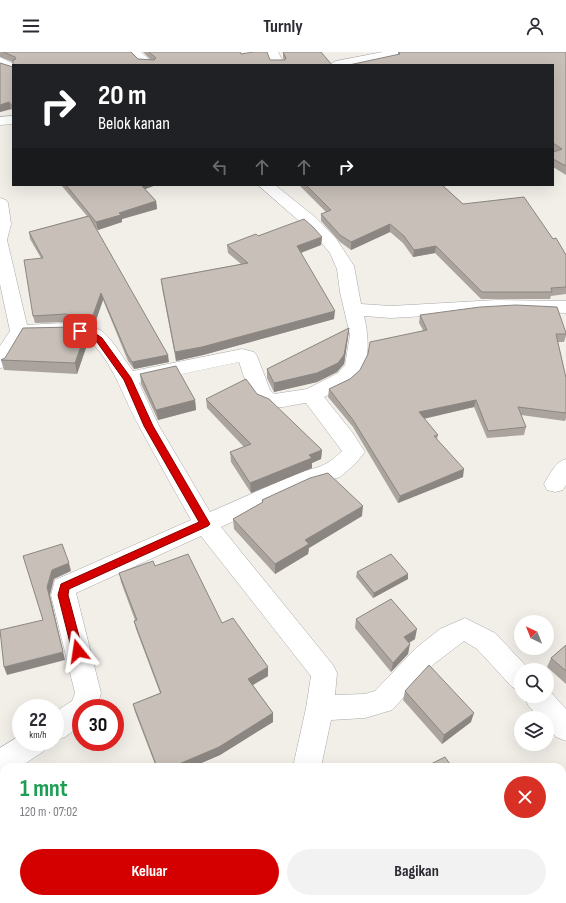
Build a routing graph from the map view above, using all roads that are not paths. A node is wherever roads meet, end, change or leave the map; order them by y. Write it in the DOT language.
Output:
graph roads {
  1 [pos="134,52"];
  2 [pos="272,52"];
  3 [pos="403,52"];
  4 [pos="0,61"];
  5 [pos="147,64"];
  6 [pos="278,64"];
  7 [pos="341,64"];
  8 [pos="12,68"];
  9 [pos="12,120"];
  10 [pos="0,121"];
  11 [pos="267,186"];
  12 [pos="0,203"];
  13 [pos="0,238"];
  14 [pos="0,242"];
  15 [pos="566,307"];
  16 [pos="353,308"];
  17 [pos="19,331"];
  18 [pos="0,362"];
  19 [pos="128,380"];
  20 [pos="311,395"];
  21 [pos="205,524"];
  22 [pos="514,671"];
  23 [pos="86,699"];
  24 [pos="543,703"];
  25 [pos="320,708"];
  26 [pos="566,728"];
  27 [pos="20,751"];
  28 [pos="2,763"];
  29 [pos="308,763"];
  1 -- 5 [label="street"];
  2 -- 6 [label="street"];
  3 -- 7 [label="street"];
  4 -- 8 [label="street"];
  9 -- 10 [label="street"];
  11 -- 16 [label="street"];
  12 -- 13 [label="street"];
  14 -- 17 [label="street"];
  15 -- 16 [label="street"];
  16 -- 20 [label="street"];
  17 -- 18 [label="street"];
  17 -- 19 [label="street"];
  19 -- 20 [label="street"];
  19 -- 21 [label="street"];
  20 -- 21 [label="street"];
  21 -- 23 [label="street"];
  21 -- 25 [label="street"];
  22 -- 25 [label="street"];
  24 -- 26 [label="street"];
  25 -- 29 [label="street"];
  27 -- 28 [label="street"];
}
